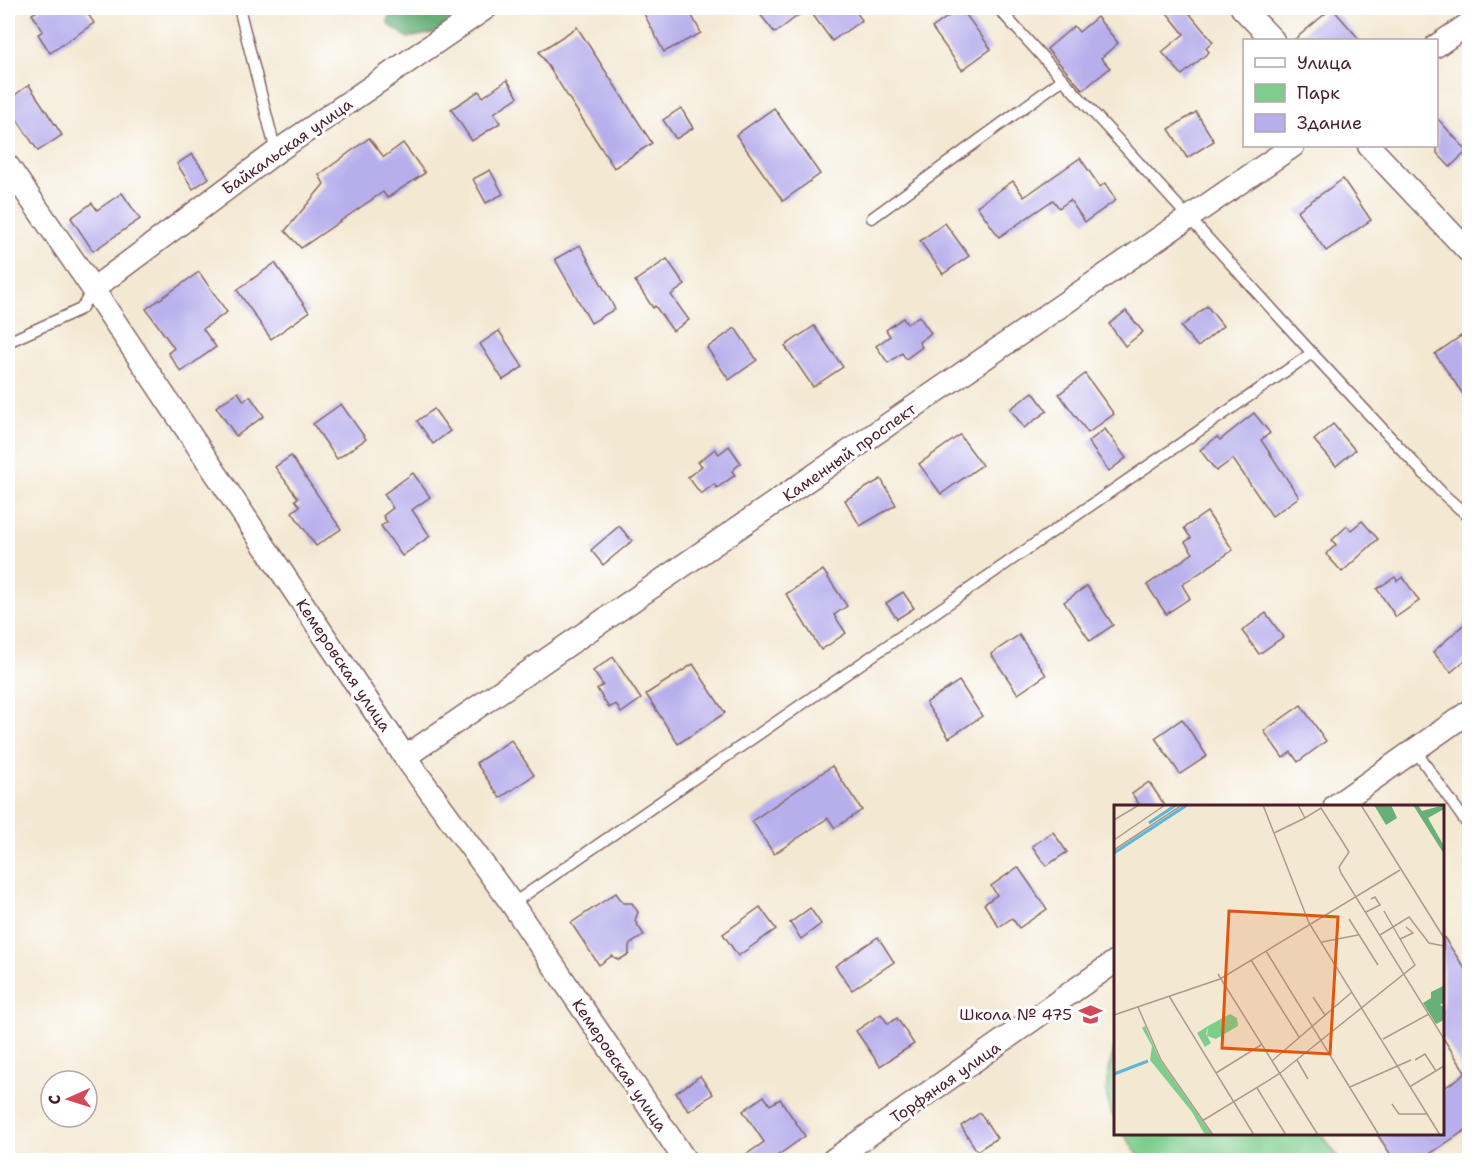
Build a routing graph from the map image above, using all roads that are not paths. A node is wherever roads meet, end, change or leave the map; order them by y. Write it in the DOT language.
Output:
graph roads {
  1 [pos="239,8"];
  2 [pos="486,8"];
  3 [pos="998,8"];
  4 [pos="1242,8"];
  5 [pos="1470,23"];
  6 [pos="1272,39"];
  7 [pos="1438,45"];
  8 [pos="1063,79"];
  9 [pos="1292,147"];
  10 [pos="1371,147"];
  11 [pos="276,152"];
  12 [pos="8,166"];
  13 [pos="872,218"];
  14 [pos="1188,218"];
  15 [pos="1470,254"];
  16 [pos="93,289"];
  17 [pos="8,342"];
  18 [pos="1312,353"];
  19 [pos="1470,519"];
  20 [pos="1470,711"];
  21 [pos="1415,750"];
  22 [pos="405,757"];
  23 [pos="1338,805"];
  24 [pos="1470,828"];
  25 [pos="512,904"];
  26 [pos="1114,962"];
  27 [pos="685,1161"];
  28 [pos="833,1161"];
  1 -- 11 [label="lane"];
  2 -- 11 [label="street, Байкальская улица"];
  3 -- 8 [label="lane"];
  4 -- 6 [label="street"];
  5 -- 7 [label="street"];
  8 -- 13 [label="lane"];
  8 -- 14 [label="lane"];
  9 -- 14 [label="street, Каменный проспект"];
  10 -- 15 [label="street"];
  11 -- 16 [label="street, Байкальская улица"];
  12 -- 16 [label="street, Кемеровская улица"];
  14 -- 18 [label="lane"];
  14 -- 22 [label="street, Каменный проспект"];
  16 -- 17 [label="lane"];
  16 -- 22 [label="street, Кемеровская улица"];
  18 -- 19 [label="lane"];
  18 -- 25 [label="lane"];
  20 -- 21 [label="street"];
  21 -- 23 [label="street"];
  21 -- 24 [label="lane"];
  22 -- 25 [label="street, Кемеровская улица"];
  25 -- 27 [label="street, Кемеровская улица"];
  26 -- 28 [label="street, Торфяная улица"];
}
